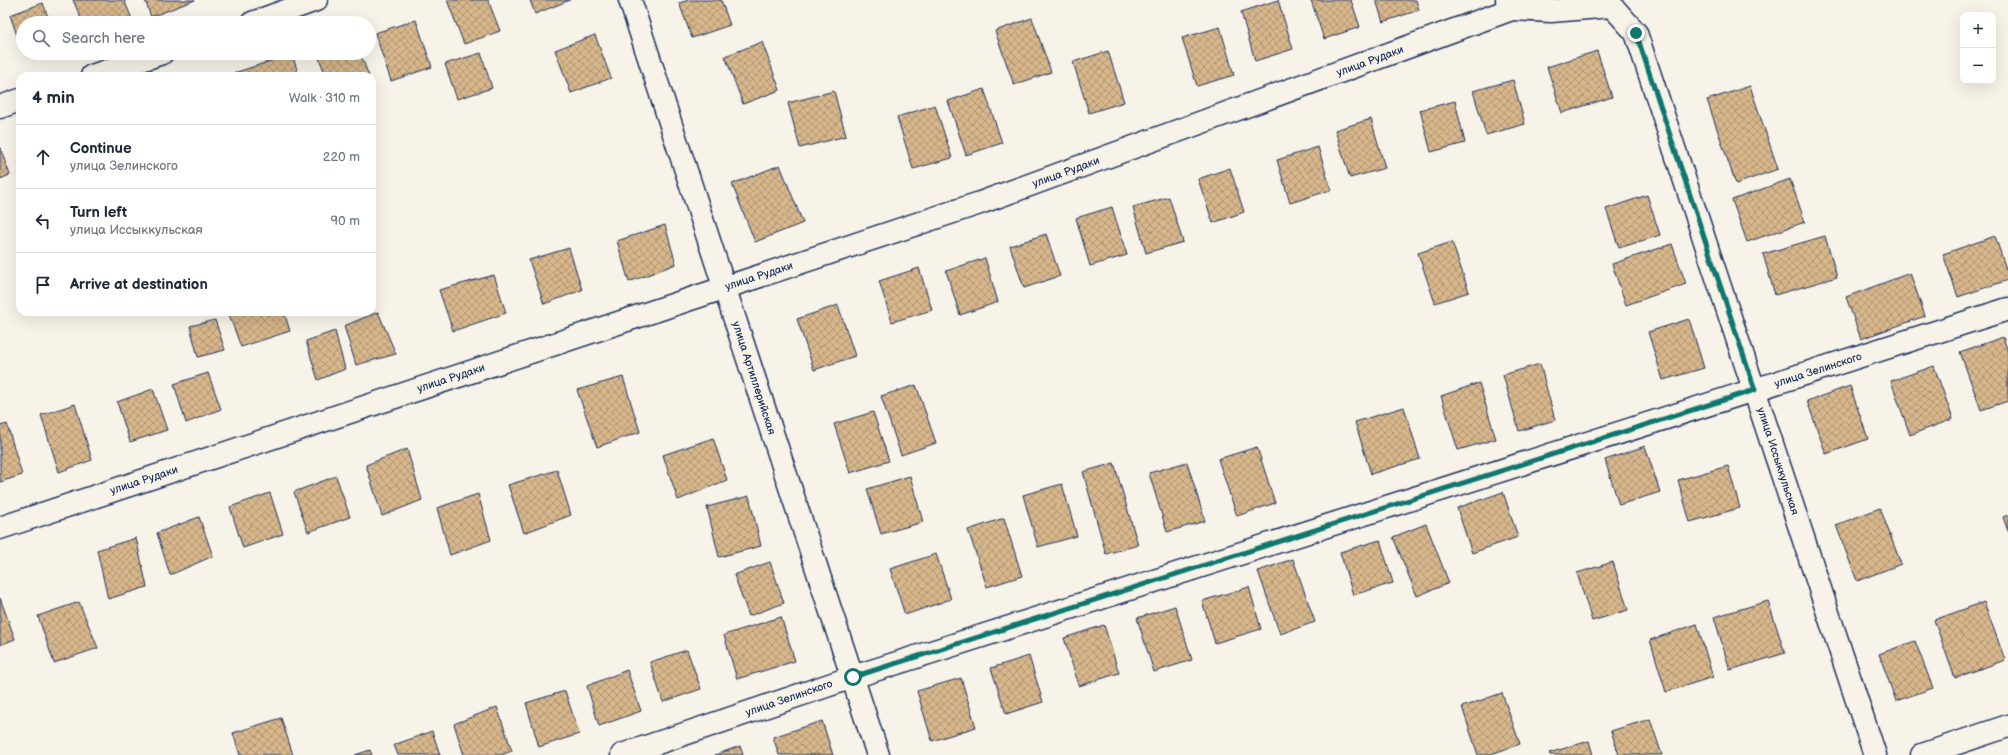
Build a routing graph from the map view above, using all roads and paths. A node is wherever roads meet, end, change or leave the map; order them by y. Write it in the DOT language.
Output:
graph roads {
  1 [pos="316,0"];
  2 [pos="630,0"];
  3 [pos="1510,4"];
  4 [pos="271,16"];
  5 [pos="141,60"];
  6 [pos="104,72"];
  7 [pos="16,101"];
  8 [pos="0,107"];
  9 [pos="724,288"];
  10 [pos="2008,309"];
  11 [pos="1755,390"];
  12 [pos="0,528"];
  13 [pos="853,677"];
  14 [pos="2008,726"];
  15 [pos="622,755"];
  16 [pos="878,755"];
  17 [pos="1875,755"];
  18 [pos="1922,755"];
  1 -- 4 [label="street"];
  2 -- 9 [label="street, улица Артиллерийская"];
  3 -- 9 [label="street, улица Рудаки"];
  3 -- 11 [label="street, улица Иссыккульская"];
  5 -- 6 [label="street"];
  7 -- 8 [label="street"];
  9 -- 12 [label="street, улица Рудаки"];
  9 -- 13 [label="street, улица Артиллерийская"];
  10 -- 11 [label="street, улица Зелинского"];
  11 -- 13 [label="street, улица Зелинского"];
  11 -- 17 [label="street, улица Иссыккульская"];
  13 -- 15 [label="street, улица Зелинского"];
  13 -- 16 [label="street, улица Артиллерийская"];
  14 -- 18 [label="street"];
}
